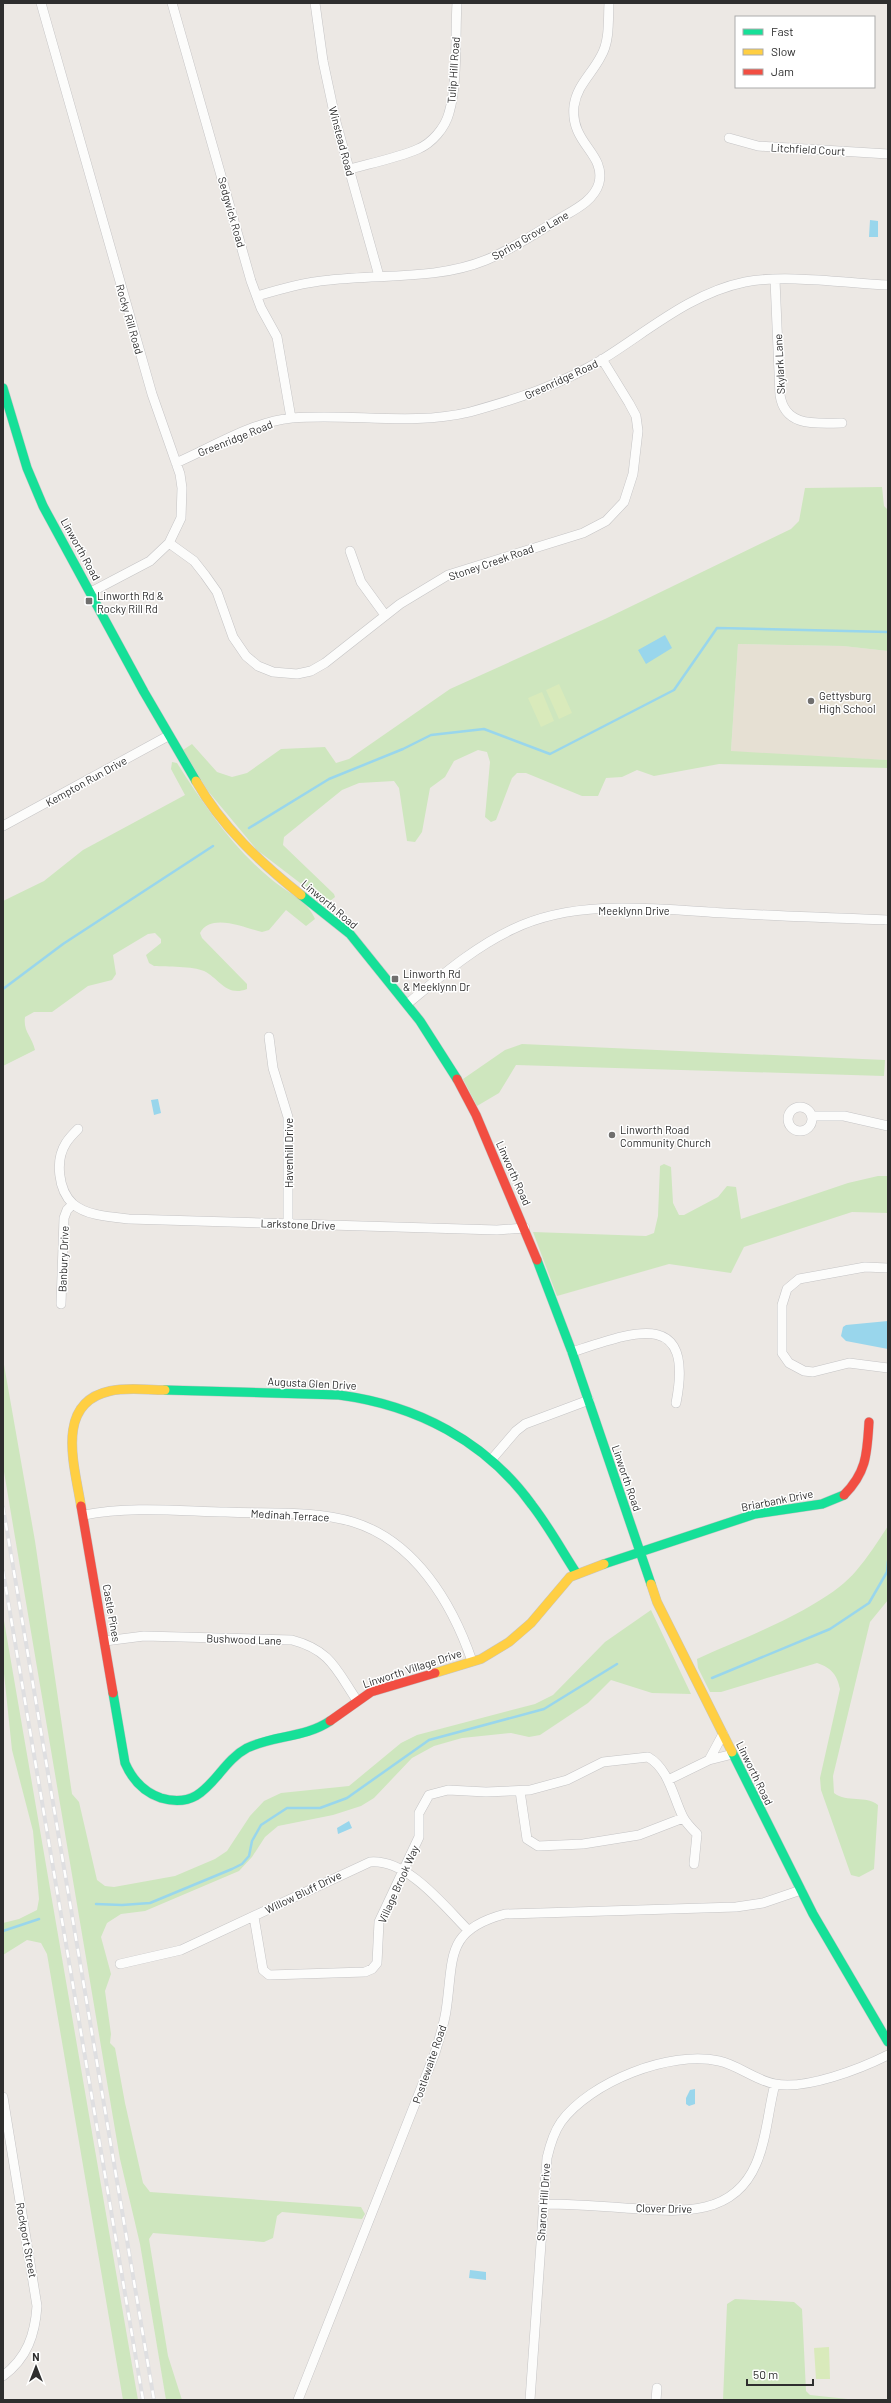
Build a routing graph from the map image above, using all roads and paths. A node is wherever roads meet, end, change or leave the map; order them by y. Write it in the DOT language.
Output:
graph roads {
  1 [pos="41,3"];
  2 [pos="172,3"];
  3 [pos="315,3"];
  4 [pos="457,3"];
  5 [pos="608,3"];
  6 [pos="729,138"];
  7 [pos="888,154"];
  8 [pos="350,170"];
  9 [pos="379,276"];
  10 [pos="775,280"];
  11 [pos="888,285"];
  12 [pos="257,296"];
  13 [pos="602,359"];
  14 [pos="3,388"];
  15 [pos="291,418"];
  16 [pos="842,423"];
  17 [pos="176,462"];
  18 [pos="169,543"];
  19 [pos="350,551"];
  20 [pos="91,592"];
  21 [pos="385,615"];
  22 [pos="168,736"];
  23 [pos="3,826"];
  24 [pos="888,920"];
  25 [pos="407,1004"];
  26 [pos="269,1037"];
  27 [pos="812,1116"];
  28 [pos="888,1126"];
  29 [pos="78,1129"];
  30 [pos="73,1204"];
  31 [pos="288,1223"];
  32 [pos="525,1228"];
  33 [pos="888,1268"];
  34 [pos="61,1304"];
  35 [pos="572,1352"];
  36 [pos="888,1368"];
  37 [pos="589,1400"];
  38 [pos="676,1404"];
  39 [pos="76,1414"];
  40 [pos="869,1422"];
  41 [pos="492,1459"];
  42 [pos="84,1515"];
  43 [pos="638,1551"];
  44 [pos="577,1574"];
  45 [pos="105,1640"];
  46 [pos="472,1661"];
  47 [pos="356,1699"];
  48 [pos="723,1734"];
  49 [pos="733,1754"];
  50 [pos="709,1760"];
  51 [pos="668,1780"];
  52 [pos="520,1791"];
  53 [pos="164,1799"];
  54 [pos="683,1818"];
  55 [pos="694,1864"];
  56 [pos="404,1871"];
  57 [pos="801,1890"];
  58 [pos="254,1916"];
  59 [pos="468,1930"];
  60 [pos="120,1964"];
  61 [pos="888,2042"];
  62 [pos="888,2055"];
  63 [pos="775,2084"];
  64 [pos="3,2097"];
  65 [pos="7,2150"];
  66 [pos="543,2204"];
  67 [pos="4,2375"];
  68 [pos="657,2388"];
  69 [pos="298,2400"];
  70 [pos="530,2400"];
  71 [pos="656,2400"];
  1 -- 17 [label="street, Rocky Rill Road"];
  2 -- 12 [label="street, Sedgwick Road"];
  3 -- 8 [label="street, Winstead Road"];
  4 -- 8 [label="street, Tulip Hill Road"];
  5 -- 9 [label="street, Spring Grove Lane"];
  6 -- 7 [label="street, Litchfield Court"];
  8 -- 9 [label="street, Winstead Road"];
  9 -- 12 [label="street, Spring Grove Lane"];
  10 -- 11 [label="street, Greenridge Road"];
  10 -- 13 [label="street, Greenridge Road"];
  10 -- 16 [label="street, Skylark Lane"];
  12 -- 15 [label="street, Sedgwick Road"];
  13 -- 15 [label="street, Greenridge Road"];
  13 -- 21 [label="street, Stoney Creek Road"];
  14 -- 20 [label="main road, Linworth Road"];
  15 -- 17 [label="street, Greenridge Road"];
  17 -- 18 [label="street, Rocky Rill Road"];
  18 -- 20 [label="street, Rocky Rill Road"];
  18 -- 21 [label="street, Stoney Creek Road"];
  19 -- 21 [label="street"];
  20 -- 22 [label="main road, Linworth Road"];
  22 -- 23 [label="street, Kempton Run Drive"];
  22 -- 25 [label="main road, Linworth Road"];
  24 -- 25 [label="street, Meeklynn Drive"];
  25 -- 32 [label="main road, Linworth Road"];
  26 -- 31 [label="street, Havenhill Drive"];
  27 -- 28 [label="street"];
  29 -- 30 [label="street"];
  30 -- 31 [label="street, Larkstone Drive"];
  30 -- 34 [label="street, Banbury Drive"];
  31 -- 32 [label="street, Larkstone Drive"];
  32 -- 35 [label="main road, Linworth Road"];
  33 -- 36 [label="street"];
  35 -- 37 [label="main road, Linworth Road"];
  35 -- 38 [label="street"];
  37 -- 41 [label="street"];
  37 -- 43 [label="main road, Linworth Road"];
  39 -- 41 [label="main road, Augusta Glen Drive"];
  39 -- 42 [label="main road, Castle Pines"];
  40 -- 43 [label="main road, Briarbank Drive"];
  41 -- 44 [label="main road, Augusta Glen Drive"];
  42 -- 45 [label="main road, Castle Pines"];
  42 -- 46 [label="street, Medinah Terrace"];
  43 -- 44 [label="main road, Linworth Village Drive"];
  43 -- 48 [label="main road, Linworth Road"];
  44 -- 46 [label="main road, Linworth Village Drive"];
  45 -- 47 [label="street, Bushwood Lane"];
  45 -- 53 [label="main road, Castle Pines"];
  46 -- 47 [label="main road, Linworth Village Drive"];
  47 -- 53 [label="main road, Linworth Village Drive"];
  48 -- 49 [label="main road, Linworth Road"];
  48 -- 50 [label="street"];
  49 -- 50 [label="street"];
  49 -- 57 [label="main road, Linworth Road"];
  50 -- 51 [label="street"];
  51 -- 52 [label="street, Village Brook Way"];
  51 -- 54 [label="street, Village Brook Way"];
  52 -- 54 [label="street"];
  52 -- 56 [label="street, Village Brook Way"];
  54 -- 55 [label="street, Village Brook Way"];
  56 -- 58 [label="street, Willow Bluff Drive"];
  56 -- 58 [label="street, Village Brook Way"];
  56 -- 59 [label="street, Willow Bluff Drive"];
  57 -- 59 [label="street, Postlewaite Road"];
  57 -- 61 [label="main road, Linworth Road"];
  58 -- 60 [label="street, Willow Bluff Drive"];
  59 -- 69 [label="street, Postlewaite Road"];
  62 -- 63 [label="street, Sharon Hill Drive"];
  63 -- 66 [label="street, Clover Drive"];
  63 -- 66 [label="street, Sharon Hill Drive"];
  64 -- 65 [label="street, Rockport Street"];
  65 -- 67 [label="street, Rockport Street"];
  66 -- 70 [label="street, Sharon Hill Drive"];
  68 -- 71 [label="street"];
}
